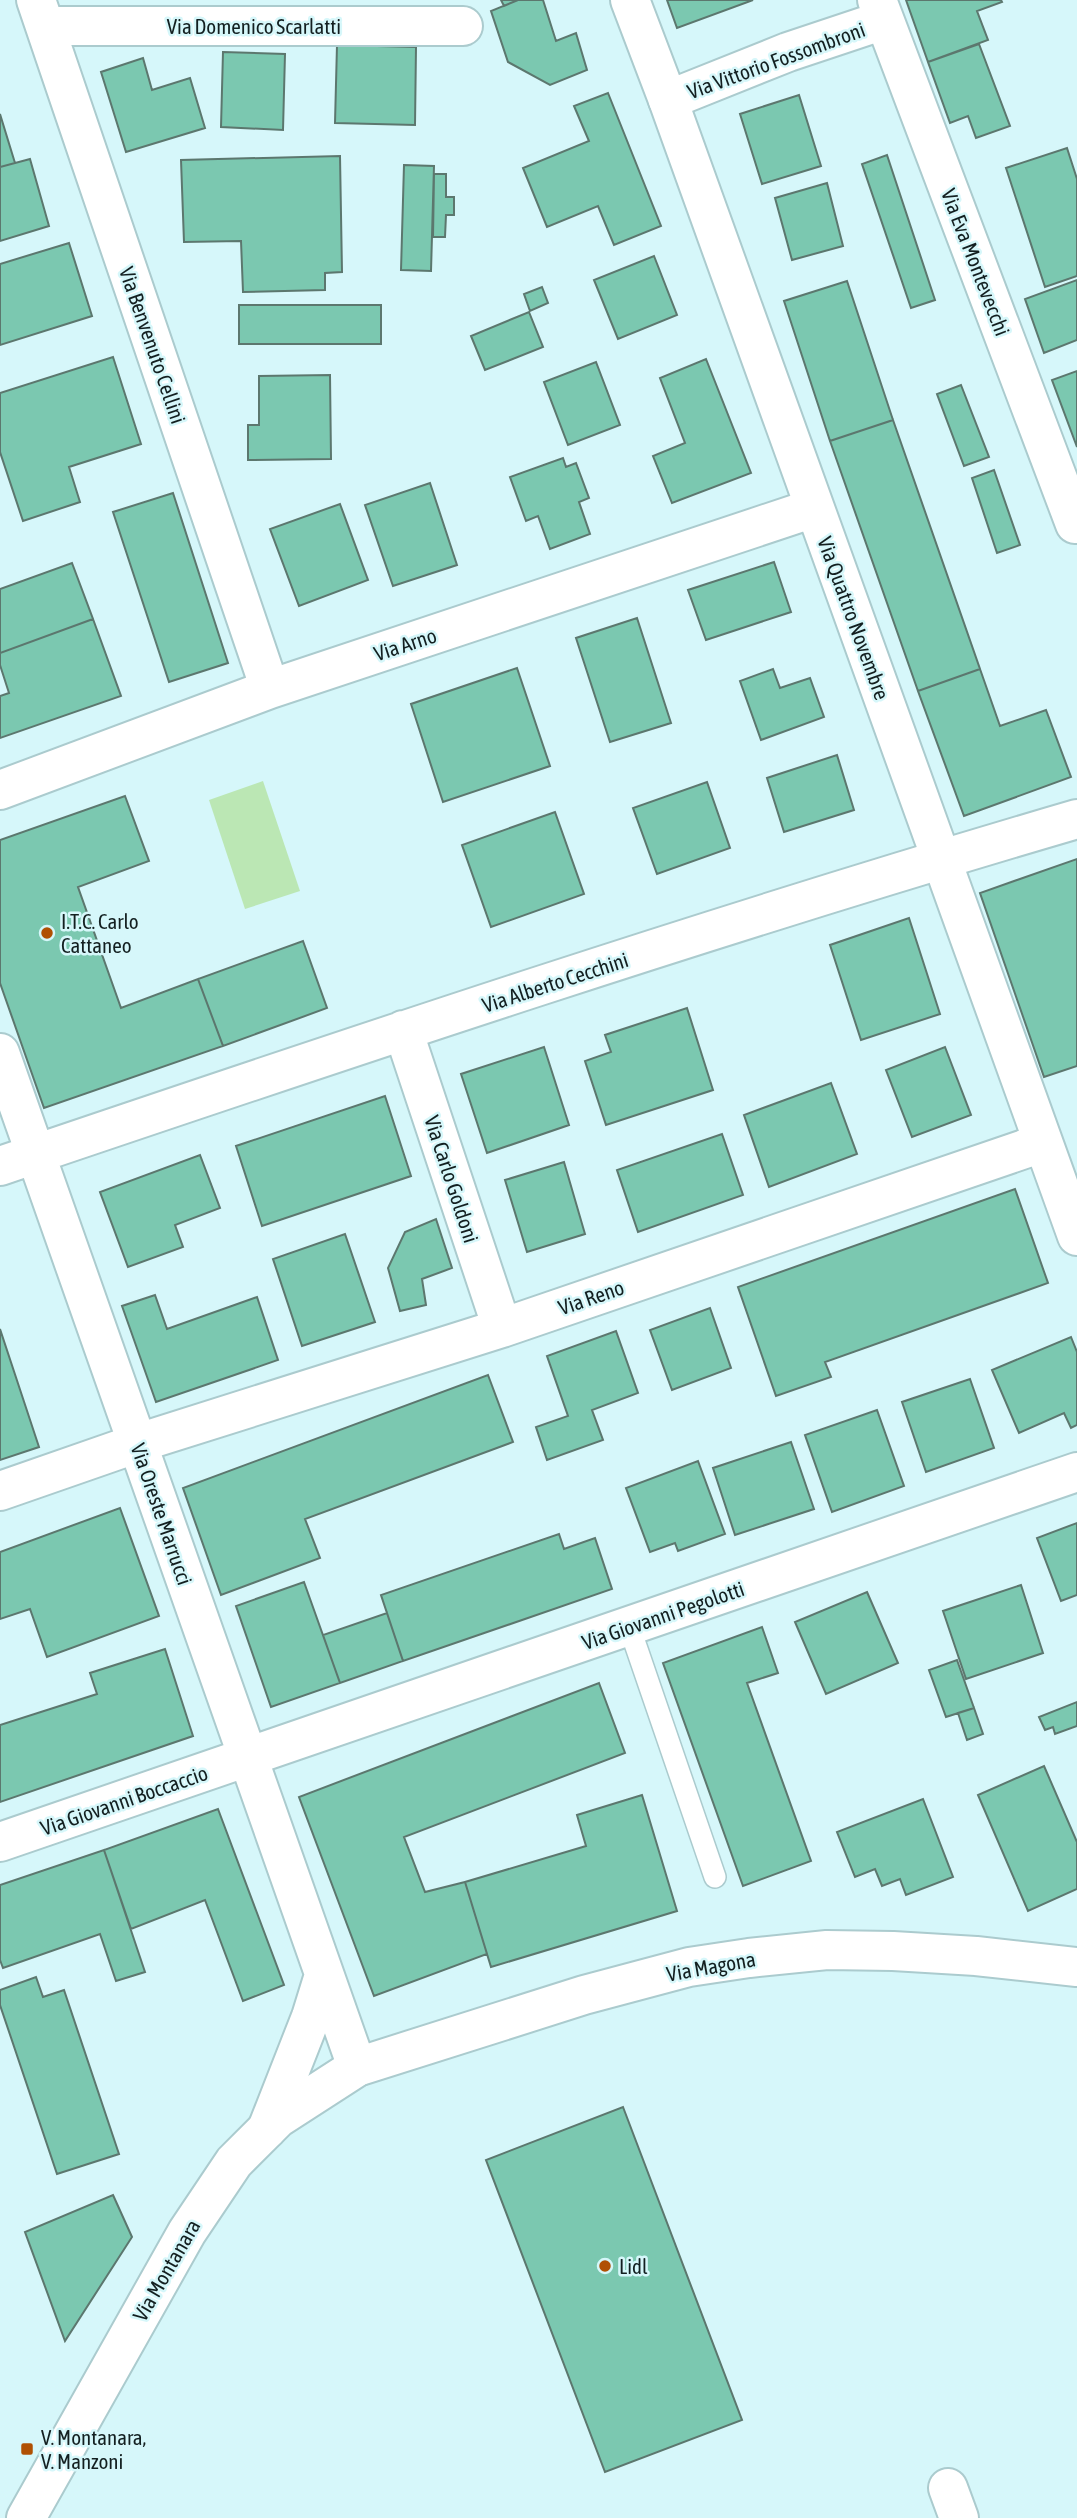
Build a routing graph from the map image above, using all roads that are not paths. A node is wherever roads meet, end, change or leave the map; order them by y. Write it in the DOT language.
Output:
graph roads {
  1 [pos="630,0"];
  2 [pos="881,10"];
  3 [pos="40,13"];
  4 [pos="463,26"];
  5 [pos="668,100"];
  6 [pos="814,508"];
  7 [pos="1076,524"];
  8 [pos="270,689"];
  9 [pos="0,790"];
  10 [pos="1077,819"];
  11 [pos="942,858"];
  12 [pos="403,1030"];
  13 [pos="0,1053"];
  14 [pos="1042,1143"];
  15 [pos="36,1154"];
  16 [pos="0,1166"];
  17 [pos="1077,1236"];
  18 [pos="502,1328"];
  19 [pos="138,1444"];
  20 [pos="1077,1472"];
  21 [pos="0,1491"];
  22 [pos="629,1626"];
  23 [pos="248,1758"];
  24 [pos="0,1842"];
  25 [pos="715,1877"];
  26 [pos="1077,1967"];
  27 [pos="324,1975"];
  28 [pos="357,2067"];
  29 [pos="267,2129"];
  30 [pos="26,2518"];
  1 -- 5 [label="street, Via Quattro Novembre"];
  2 -- 5 [label="street, Via Vittorio Fossombroni"];
  2 -- 7 [label="street, Via Eva Montevecchi"];
  3 -- 4 [label="street, Via Domenico Scarlatti"];
  3 -- 8 [label="street, Via Benvenuto Cellini"];
  5 -- 6 [label="street, Via Quattro Novembre"];
  6 -- 8 [label="street, Via Arno"];
  6 -- 11 [label="street, Via Quattro Novembre"];
  8 -- 9 [label="street, Via Arno"];
  10 -- 11 [label="street, Via Alberto Cecchini"];
  11 -- 12 [label="street, Via Alberto Cecchini"];
  11 -- 14 [label="street, Via Quattro Novembre"];
  12 -- 15 [label="street, Via Alberto Cecchini"];
  12 -- 18 [label="street, Via Carlo Goldoni"];
  13 -- 15 [label="street, Via Oreste Marrucci"];
  14 -- 17 [label="street, Via Quattro Novembre"];
  14 -- 18 [label="street, Via Reno"];
  15 -- 16 [label="street, Via Alberto Cecchini"];
  15 -- 19 [label="street, Via Oreste Marrucci"];
  18 -- 19 [label="street, Via Reno"];
  19 -- 21 [label="street, Via Reno"];
  19 -- 23 [label="street, Via Oreste Marrucci"];
  20 -- 22 [label="street, Via Giovanni Pegolotti"];
  22 -- 23 [label="street, Via Giovanni Pegolotti"];
  22 -- 25 [label="lane"];
  23 -- 24 [label="street, Via Giovanni Boccaccio"];
  23 -- 27 [label="street, Via Oreste Marrucci"];
  26 -- 28 [label="street, Via Magona"];
  27 -- 28 [label="street, Via Oreste Marrucci"];
  27 -- 29 [label="street"];
  28 -- 29 [label="street, Via Montanara"];
  29 -- 30 [label="street, Via Montanara"];
}
